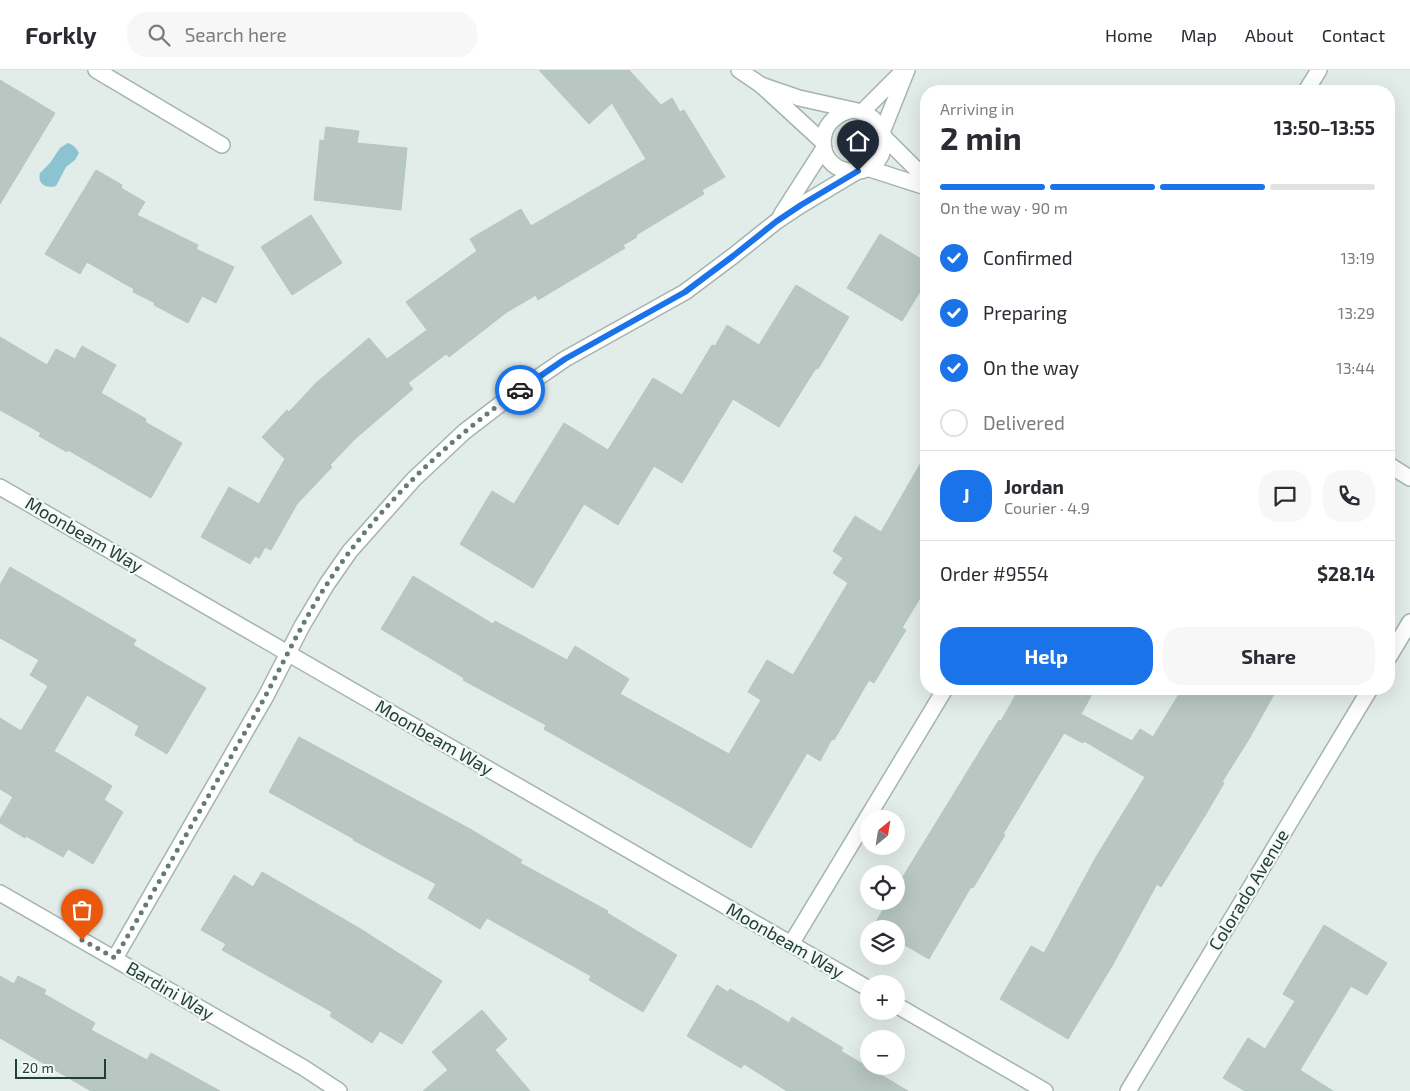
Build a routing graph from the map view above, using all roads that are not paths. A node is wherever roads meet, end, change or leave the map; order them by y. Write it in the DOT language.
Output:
graph roads {
  1 [pos="96,70"];
  2 [pos="739,70"];
  3 [pos="906,70"];
  4 [pos="1318,70"];
  5 [pos="761,85"];
  6 [pos="1309,85"];
  7 [pos="858,111"];
  8 [pos="884,134"];
  9 [pos="222,144"];
  10 [pos="824,145"];
  11 [pos="863,170"];
  12 [pos="920,173"];
  13 [pos="920,185"];
  14 [pos="777,221"];
  15 [pos="1395,469"];
  16 [pos="1410,478"];
  17 [pos="0,487"];
  18 [pos="1410,622"];
  19 [pos="1395,647"];
  20 [pos="288,653"];
  21 [pos="941,695"];
  22 [pos="1366,695"];
  23 [pos="0,893"];
  24 [pos="790,944"];
  25 [pos="115,958"];
  26 [pos="860,984"];
  27 [pos="905,1010"];
  28 [pos="339,1091"];
  29 [pos="1045,1091"];
  30 [pos="1128,1091"];
  1 -- 9 [label="street"];
  2 -- 5 [label="street"];
  3 -- 7 [label="street"];
  3 -- 8 [label="street"];
  4 -- 6 [label="street"];
  5 -- 7 [label="street"];
  5 -- 10 [label="street"];
  7 -- 8 [label="street"];
  7 -- 10 [label="street"];
  8 -- 11 [label="street"];
  8 -- 12 [label="street"];
  10 -- 11 [label="street"];
  10 -- 14 [label="street"];
  11 -- 13 [label="street"];
  11 -- 14 [label="street"];
  14 -- 20 [label="street"];
  15 -- 16 [label="street"];
  17 -- 20 [label="street, Moonbeam Way"];
  18 -- 19 [label="street"];
  20 -- 24 [label="street, Moonbeam Way"];
  20 -- 25 [label="street"];
  21 -- 24 [label="street"];
  22 -- 30 [label="street, Colorado Avenue"];
  23 -- 25 [label="street, Bardini Way"];
  24 -- 26 [label="street, Moonbeam Way"];
  25 -- 28 [label="street, Bardini Way"];
  27 -- 29 [label="street"];
}
